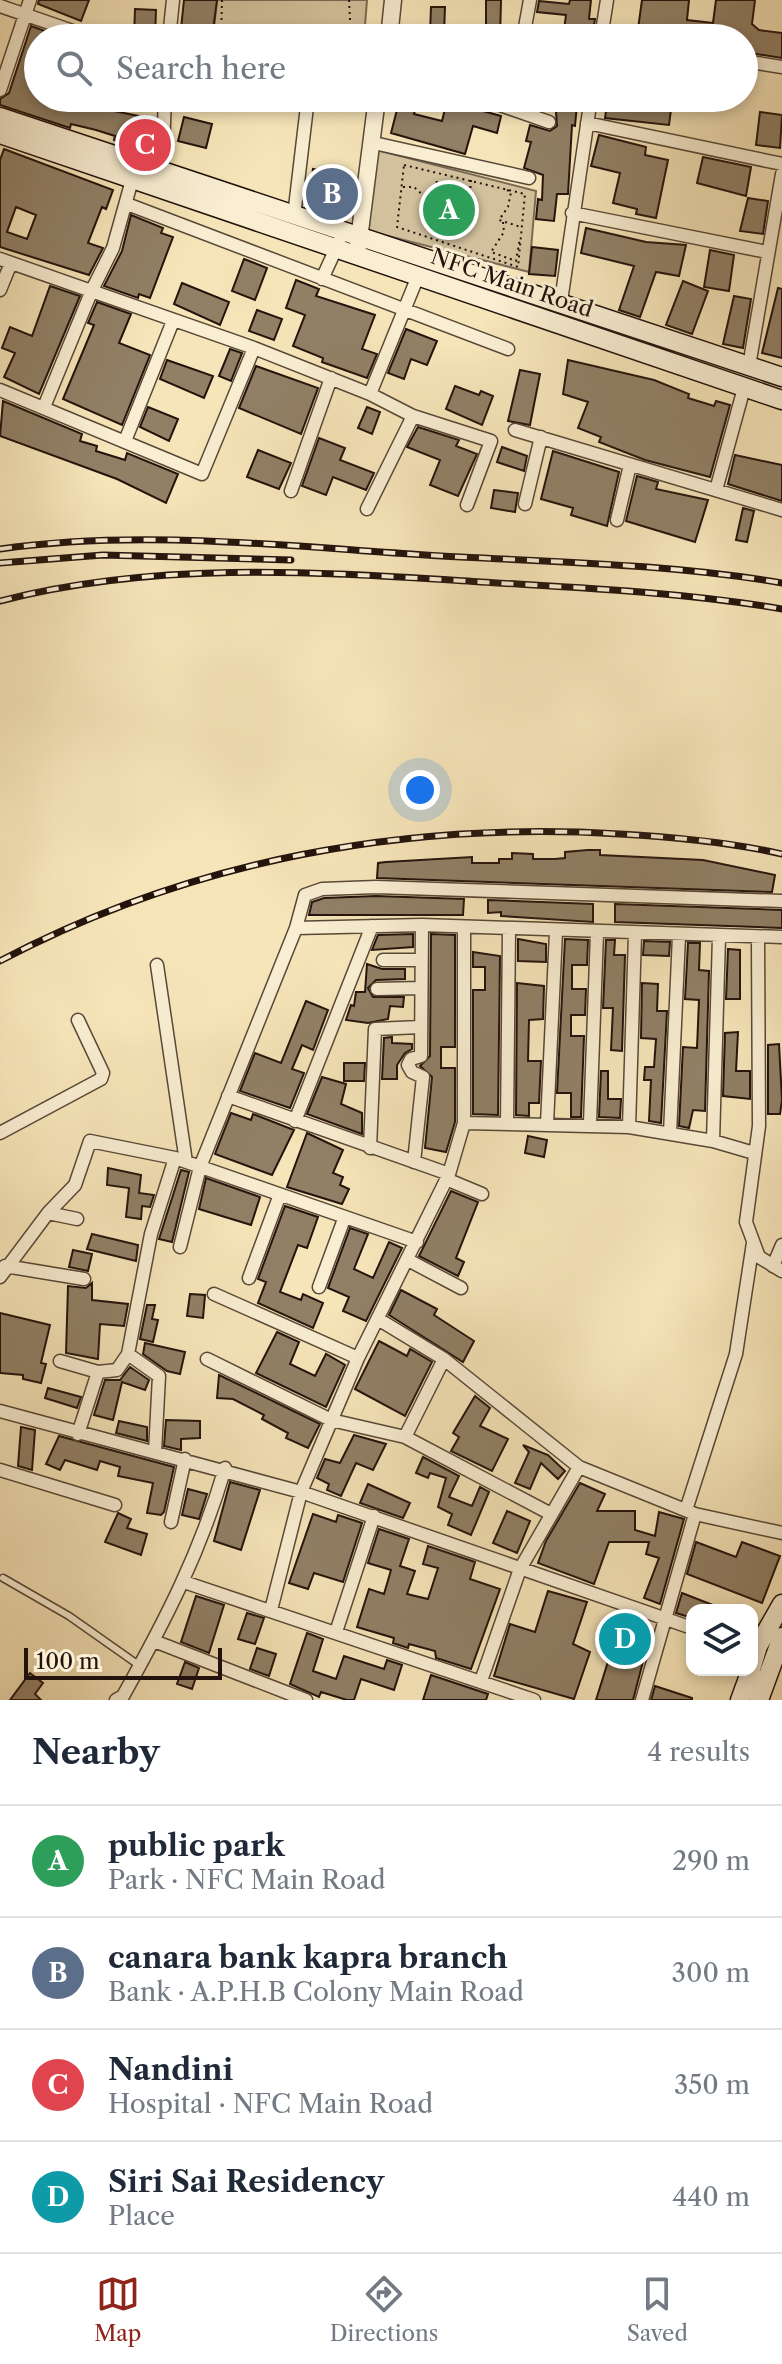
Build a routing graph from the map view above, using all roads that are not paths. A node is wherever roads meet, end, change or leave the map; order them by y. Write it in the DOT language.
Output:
graph roads {
  1 [pos="30,0"];
  2 [pos="173,0"];
  3 [pos="393,0"];
  4 [pos="530,0"];
  5 [pos="607,0"];
  6 [pos="0,6"];
  7 [pos="25,14"];
  8 [pos="53,24"];
  9 [pos="170,24"];
  10 [pos="390,24"];
  11 [pos="526,24"];
  12 [pos="604,24"];
  13 [pos="758,63"];
  14 [pos="782,67"];
  15 [pos="0,90"];
  16 [pos="164,112"];
  17 [pos="306,112"];
  18 [pos="376,112"];
  19 [pos="530,112"];
  20 [pos="589,112"];
  21 [pos="0,117"];
  22 [pos="549,122"];
  23 [pos="587,123"];
  24 [pos="0,134"];
  25 [pos="374,143"];
  26 [pos="782,164"];
  27 [pos="162,173"];
  28 [pos="782,174"];
  29 [pos="529,178"];
  30 [pos="132,180"];
  31 [pos="127,204"];
  32 [pos="572,213"];
  33 [pos="294,216"];
  34 [pos="346,239"];
  35 [pos="767,252"];
  36 [pos="6,261"];
  37 [pos="418,276"];
  38 [pos="322,279"];
  39 [pos="0,290"];
  40 [pos="92,290"];
  41 [pos="561,301"];
  42 [pos="402,311"];
  43 [pos="173,321"];
  44 [pos="254,348"];
  45 [pos="508,349"];
  46 [pos="749,366"];
  47 [pos="782,377"];
  48 [pos="331,378"];
  49 [pos="744,388"];
  50 [pos="0,390"];
  51 [pos="370,394"];
  52 [pos="782,400"];
  53 [pos="44,407"];
  54 [pos="413,416"];
  55 [pos="515,430"];
  56 [pos="541,437"];
  57 [pos="125,441"];
  58 [pos="630,465"];
  59 [pos="716,490"];
  60 [pos="291,491"];
  61 [pos="525,504"];
  62 [pos="467,505"];
  63 [pos="367,509"];
  64 [pos="782,510"];
  65 [pos="617,520"];
  66 [pos="782,901"];
  67 [pos="422,925"];
  68 [pos="372,926"];
  69 [pos="464,927"];
  70 [pos="296,928"];
  71 [pos="509,930"];
  72 [pos="556,932"];
  73 [pos="597,933"];
  74 [pos="635,934"];
  75 [pos="679,936"];
  76 [pos="719,937"];
  77 [pos="782,937"];
  78 [pos="758,938"];
  79 [pos="383,960"];
  80 [pos="421,960"];
  81 [pos="157,965"];
  82 [pos="421,988"];
  83 [pos="377,989"];
  84 [pos="78,1020"];
  85 [pos="420,1027"];
  86 [pos="228,1096"];
  87 [pos="295,1121"];
  88 [pos="464,1123"];
  89 [pos="590,1123"];
  90 [pos="507,1124"];
  91 [pos="547,1124"];
  92 [pos="629,1127"];
  93 [pos="0,1133"];
  94 [pos="670,1133"];
  95 [pos="713,1141"];
  96 [pos="370,1148"];
  97 [pos="754,1153"];
  98 [pos="180,1160"];
  99 [pos="414,1162"];
  100 [pos="200,1167"];
  101 [pos="448,1176"];
  102 [pos="482,1194"];
  103 [pos="279,1197"];
  104 [pos="48,1213"];
  105 [pos="77,1219"];
  106 [pos="344,1219"];
  107 [pos="417,1242"];
  108 [pos="754,1242"];
  109 [pos="782,1245"];
  110 [pos="180,1247"];
  111 [pos="408,1260"];
  112 [pos="778,1269"];
  113 [pos="3,1272"];
  114 [pos="249,1278"];
  115 [pos="84,1279"];
  116 [pos="319,1287"];
  117 [pos="461,1288"];
  118 [pos="214,1294"];
  119 [pos="378,1319"];
  120 [pos="128,1354"];
  121 [pos="358,1358"];
  122 [pos="207,1359"];
  123 [pos="444,1359"];
  124 [pos="60,1361"];
  125 [pos="98,1372"];
  126 [pos="0,1411"];
  127 [pos="331,1420"];
  128 [pos="78,1434"];
  129 [pos="405,1437"];
  130 [pos="155,1452"];
  131 [pos="185,1459"];
  132 [pos="579,1467"];
  133 [pos="225,1468"];
  134 [pos="0,1470"];
  135 [pos="301,1492"];
  136 [pos="115,1505"];
  137 [pos="690,1512"];
  138 [pos="551,1514"];
  139 [pos="374,1516"];
  140 [pos="171,1522"];
  141 [pos="782,1533"];
  142 [pos="520,1569"];
  143 [pos="3,1578"];
  144 [pos="184,1582"];
  145 [pos="782,1604"];
  146 [pos="271,1610"];
  147 [pos="662,1620"];
  148 [pos="686,1626"];
  149 [pos="336,1632"];
  150 [pos="782,1637"];
  151 [pos="758,1640"];
  152 [pos="154,1641"];
  153 [pos="140,1666"];
  154 [pos="758,1669"];
  155 [pos="753,1676"];
  156 [pos="755,1676"];
  157 [pos="481,1681"];
  158 [pos="125,1699"];
  159 [pos="306,1700"];
  160 [pos="534,1700"];
  161 [pos="642,1700"];
  162 [pos="740,1700"];
  163 [pos="759,1700"];
  1 -- 7 [label="street"];
  2 -- 9 [label="street"];
  3 -- 10 [label="street"];
  4 -- 11 [label="street"];
  5 -- 12 [label="street"];
  6 -- 7 [label="street"];
  7 -- 8 [label="street"];
  7 -- 15 [label="street"];
  13 -- 14 [label="street"];
  16 -- 27 [label="street"];
  17 -- 33 [label="street"];
  18 -- 25 [label="street"];
  19 -- 22 [label="street"];
  20 -- 23 [label="street"];
  21 -- 27 [label="main road, NFC Main Road"];
  23 -- 26 [label="street"];
  23 -- 32 [label="street"];
  24 -- 30 [label="main road, NFC Main Road"];
  25 -- 29 [label="street"];
  25 -- 34 [label="street"];
  27 -- 33 [label="main road, NFC Main Road"];
  28 -- 35 [label="street"];
  30 -- 31 [label="street"];
  30 -- 34 [label="main road, NFC Main Road"];
  31 -- 38 [label="street"];
  31 -- 40 [label="street"];
  32 -- 35 [label="street"];
  32 -- 41 [label="street"];
  33 -- 34 [label="main road, NFC Main Road"];
  34 -- 37 [label="main road, NFC Main Road"];
  34 -- 38 [label="street"];
  34 -- 41 [label="main road, NFC Main Road"];
  35 -- 46 [label="street"];
  36 -- 39 [label="street"];
  36 -- 40 [label="street"];
  37 -- 42 [label="street"];
  37 -- 49 [label="main road, NFC Main Road"];
  38 -- 42 [label="street"];
  40 -- 43 [label="street"];
  40 -- 53 [label="street"];
  41 -- 46 [label="main road, NFC Main Road"];
  42 -- 45 [label="street"];
  42 -- 51 [label="street"];
  43 -- 44 [label="street"];
  43 -- 57 [label="street"];
  44 -- 48 [label="street"];
  44 -- 57 [label="street"];
  46 -- 47 [label="main road, NFC Main Road"];
  48 -- 51 [label="street"];
  48 -- 60 [label="street"];
  49 -- 52 [label="main road, NFC Main Road"];
  49 -- 59 [label="street"];
  50 -- 53 [label="street"];
  51 -- 54 [label="street"];
  53 -- 57 [label="street"];
  54 -- 62 [label="street"];
  54 -- 63 [label="street"];
  55 -- 56 [label="street"];
  56 -- 58 [label="street"];
  56 -- 61 [label="street"];
  58 -- 59 [label="street"];
  58 -- 65 [label="street"];
  59 -- 64 [label="street"];
  66 -- 70 [label="street"];
  67 -- 68 [label="street"];
  67 -- 69 [label="street"];
  67 -- 80 [label="street"];
  68 -- 70 [label="street"];
  68 -- 87 [label="street"];
  69 -- 71 [label="street"];
  69 -- 88 [label="street"];
  70 -- 86 [label="street"];
  71 -- 72 [label="street"];
  71 -- 90 [label="street"];
  72 -- 73 [label="street"];
  72 -- 91 [label="street"];
  73 -- 74 [label="street"];
  73 -- 89 [label="street"];
  74 -- 75 [label="street"];
  74 -- 92 [label="street"];
  75 -- 76 [label="street"];
  75 -- 94 [label="street"];
  76 -- 78 [label="street"];
  76 -- 95 [label="street"];
  77 -- 78 [label="street"];
  78 -- 97 [label="street"];
  79 -- 80 [label="street"];
  80 -- 82 [label="street"];
  81 -- 98 [label="street"];
  82 -- 83 [label="street"];
  82 -- 85 [label="street"];
  84 -- 93 [label="street"];
  85 -- 96 [label="street"];
  85 -- 99 [label="street"];
  86 -- 87 [label="street"];
  86 -- 100 [label="street"];
  87 -- 96 [label="street"];
  88 -- 90 [label="street"];
  88 -- 101 [label="street"];
  89 -- 91 [label="street"];
  89 -- 92 [label="street"];
  90 -- 91 [label="street"];
  92 -- 94 [label="street"];
  94 -- 95 [label="street"];
  95 -- 97 [label="street"];
  96 -- 99 [label="street"];
  97 -- 108 [label="street"];
  98 -- 100 [label="street"];
  98 -- 104 [label="street"];
  98 -- 120 [label="street"];
  99 -- 101 [label="street"];
  100 -- 103 [label="street"];
  100 -- 110 [label="street"];
  101 -- 102 [label="street"];
  101 -- 107 [label="street"];
  103 -- 106 [label="street"];
  103 -- 114 [label="street"];
  104 -- 105 [label="street"];
  104 -- 113 [label="street"];
  106 -- 107 [label="street"];
  106 -- 116 [label="street"];
  107 -- 111 [label="street"];
  108 -- 112 [label="street"];
  108 -- 137 [label="street"];
  109 -- 112 [label="street"];
  111 -- 117 [label="street"];
  111 -- 119 [label="street"];
  113 -- 115 [label="street"];
  118 -- 121 [label="street"];
  119 -- 121 [label="street"];
  119 -- 123 [label="street"];
  120 -- 125 [label="street"];
  120 -- 130 [label="street"];
  121 -- 127 [label="street"];
  122 -- 127 [label="street"];
  123 -- 129 [label="street"];
  123 -- 132 [label="street"];
  124 -- 125 [label="street"];
  125 -- 128 [label="street"];
  126 -- 128 [label="street"];
  127 -- 129 [label="street"];
  127 -- 135 [label="street"];
  128 -- 130 [label="street"];
  129 -- 138 [label="street"];
  130 -- 131 [label="street"];
  131 -- 133 [label="street"];
  131 -- 140 [label="street"];
  132 -- 137 [label="street"];
  132 -- 138 [label="street"];
  133 -- 135 [label="street"];
  133 -- 144 [label="street"];
  134 -- 136 [label="street"];
  135 -- 139 [label="street"];
  135 -- 146 [label="street"];
  137 -- 141 [label="street"];
  137 -- 147 [label="street"];
  138 -- 142 [label="street"];
  139 -- 142 [label="street"];
  139 -- 149 [label="street"];
  142 -- 147 [label="street"];
  142 -- 157 [label="street"];
  143 -- 153 [label="lane"];
  144 -- 146 [label="street"];
  144 -- 152 [label="street"];
  145 -- 151 [label="main road"];
  146 -- 149 [label="street"];
  147 -- 148 [label="street"];
  147 -- 161 [label="street"];
  149 -- 157 [label="street"];
  150 -- 154 [label="main road"];
  152 -- 153 [label="street"];
  152 -- 159 [label="street"];
  153 -- 158 [label="street"];
  155 -- 162 [label="main road"];
  156 -- 163 [label="main road"];
  157 -- 160 [label="street"];
}
